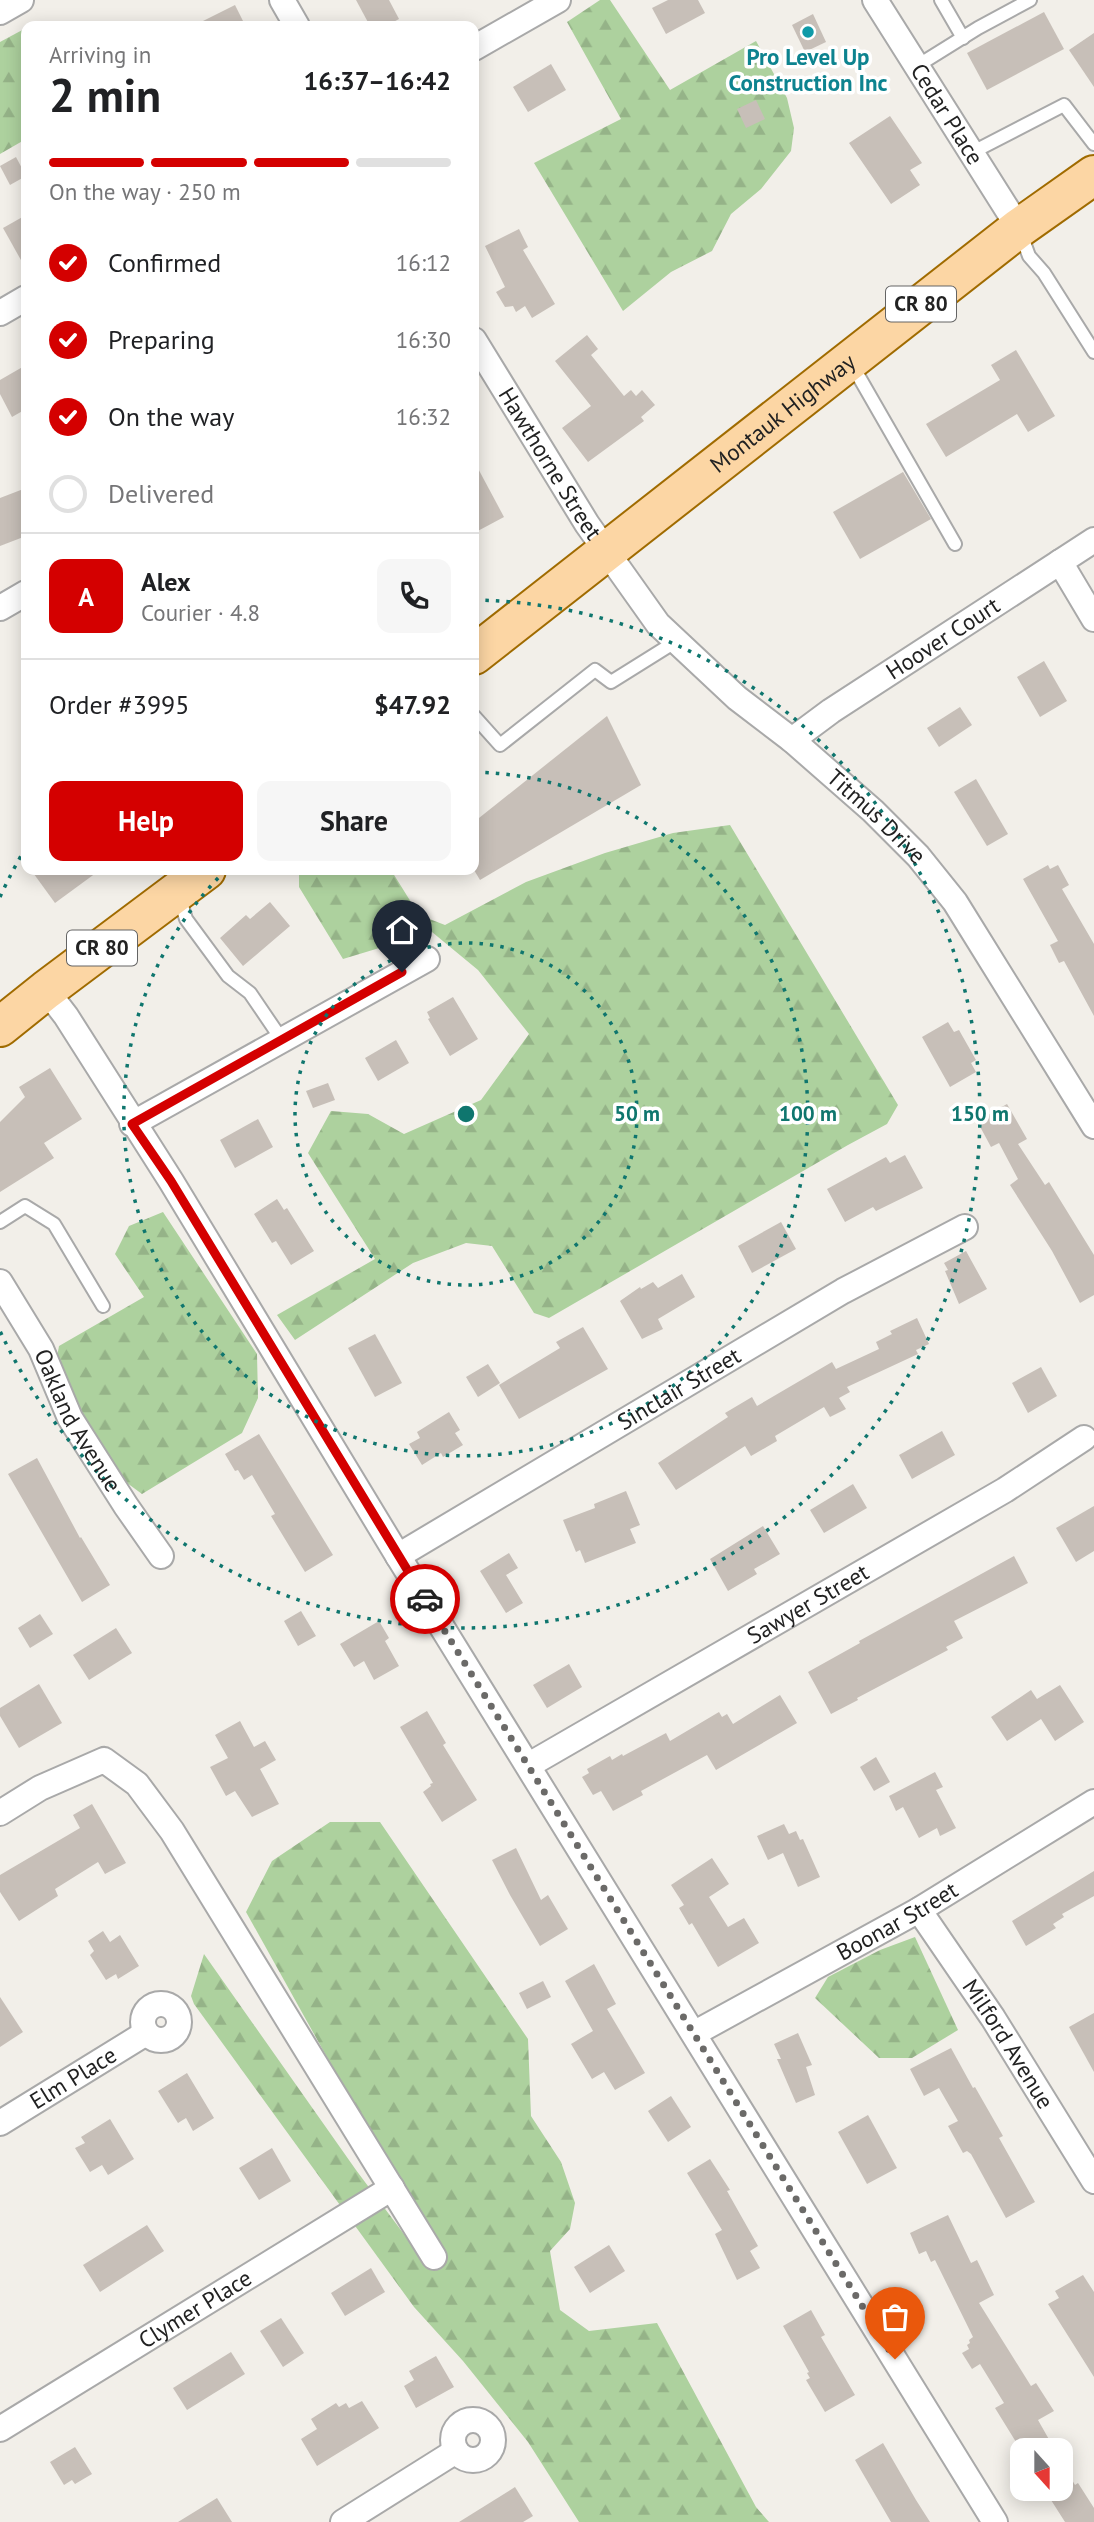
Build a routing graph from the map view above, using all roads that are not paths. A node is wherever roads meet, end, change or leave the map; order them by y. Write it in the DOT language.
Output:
graph roads {
  1 [pos="21,0"];
  2 [pos="282,0"];
  3 [pos="558,0"];
  4 [pos="875,0"];
  5 [pos="942,0"];
  6 [pos="1030,0"];
  7 [pos="0,12"];
  8 [pos="294,21"];
  9 [pos="963,38"];
  10 [pos="479,45"];
  11 [pos="917,66"];
  12 [pos="1094,144"];
  13 [pos="971,153"];
  14 [pos="1094,174"];
  15 [pos="1018,228"];
  16 [pos="21,301"];
  17 [pos="0,313"];
  18 [pos="479,350"];
  19 [pos="1094,352"];
  20 [pos="849,360"];
  21 [pos="1094,540"];
  22 [pos="955,544"];
  23 [pos="605,552"];
  24 [pos="1060,562"];
  25 [pos="21,596"];
  26 [pos="0,608"];
  27 [pos="1094,619"];
  28 [pos="675,642"];
  29 [pos="479,651"];
  30 [pos="479,722"];
  31 [pos="792,740"];
  32 [pos="192,881"];
  33 [pos="426,958"];
  34 [pos="46,990"];
  35 [pos="0,1027"];
  36 [pos="282,1040"];
  37 [pos="132,1124"];
  38 [pos="1094,1126"];
  39 [pos="0,1222"];
  40 [pos="965,1227"];
  41 [pos="0,1282"];
  42 [pos="103,1306"];
  43 [pos="1084,1438"];
  44 [pos="160,1556"];
  45 [pos="398,1556"];
  46 [pos="529,1765"];
  47 [pos="1094,1802"];
  48 [pos="0,1813"];
  49 [pos="919,1910"];
  50 [pos="146,2033"];
  51 [pos="695,2033"];
  52 [pos="0,2123"];
  53 [pos="1094,2181"];
  54 [pos="392,2188"];
  55 [pos="434,2257"];
  56 [pos="0,2429"];
  57 [pos="456,2451"];
  58 [pos="343,2522"];
  59 [pos="995,2522"];
  1 -- 7 [label="street"];
  2 -- 8 [label="street"];
  3 -- 10 [label="street"];
  4 -- 11 [label="street, Cedar Place"];
  5 -- 9 [label="lane"];
  6 -- 9 [label="lane"];
  9 -- 11 [label="lane"];
  11 -- 13 [label="street, Cedar Place"];
  12 -- 13 [label="lane"];
  13 -- 15 [label="street, Cedar Place"];
  14 -- 15 [label="main road, Montauk Highway / CR 80"];
  15 -- 19 [label="lane"];
  15 -- 20 [label="main road, Montauk Highway / CR 80"];
  16 -- 17 [label="street"];
  18 -- 23 [label="street, Hawthorne Street"];
  20 -- 22 [label="lane"];
  20 -- 23 [label="main road, Montauk Highway / CR 80"];
  21 -- 24 [label="street, Hoover Court"];
  23 -- 28 [label="street, Titmus Drive"];
  23 -- 29 [label="main road, Montauk Highway / CR 80"];
  24 -- 27 [label="street"];
  24 -- 31 [label="street, Hoover Court"];
  25 -- 26 [label="street"];
  28 -- 30 [label="lane"];
  28 -- 31 [label="street, Titmus Drive"];
  31 -- 38 [label="street, Titmus Drive"];
  32 -- 34 [label="main road, CR 80"];
  32 -- 36 [label="lane"];
  33 -- 36 [label="street"];
  34 -- 35 [label="main road, CR 80"];
  34 -- 37 [label="street"];
  36 -- 37 [label="street"];
  37 -- 45 [label="street"];
  39 -- 42 [label="lane"];
  40 -- 45 [label="street, Sinclair Street"];
  41 -- 44 [label="street, Oakland Avenue"];
  43 -- 46 [label="street, Sawyer Street"];
  45 -- 46 [label="street"];
  46 -- 51 [label="street"];
  47 -- 49 [label="street, Boonar Street"];
  48 -- 54 [label="street"];
  49 -- 51 [label="street, Boonar Street"];
  49 -- 53 [label="street, Milford Avenue"];
  50 -- 52 [label="street, Elm Place"];
  51 -- 59 [label="street"];
  54 -- 55 [label="street"];
  54 -- 56 [label="street, Clymer Place"];
  57 -- 58 [label="street"];
}
